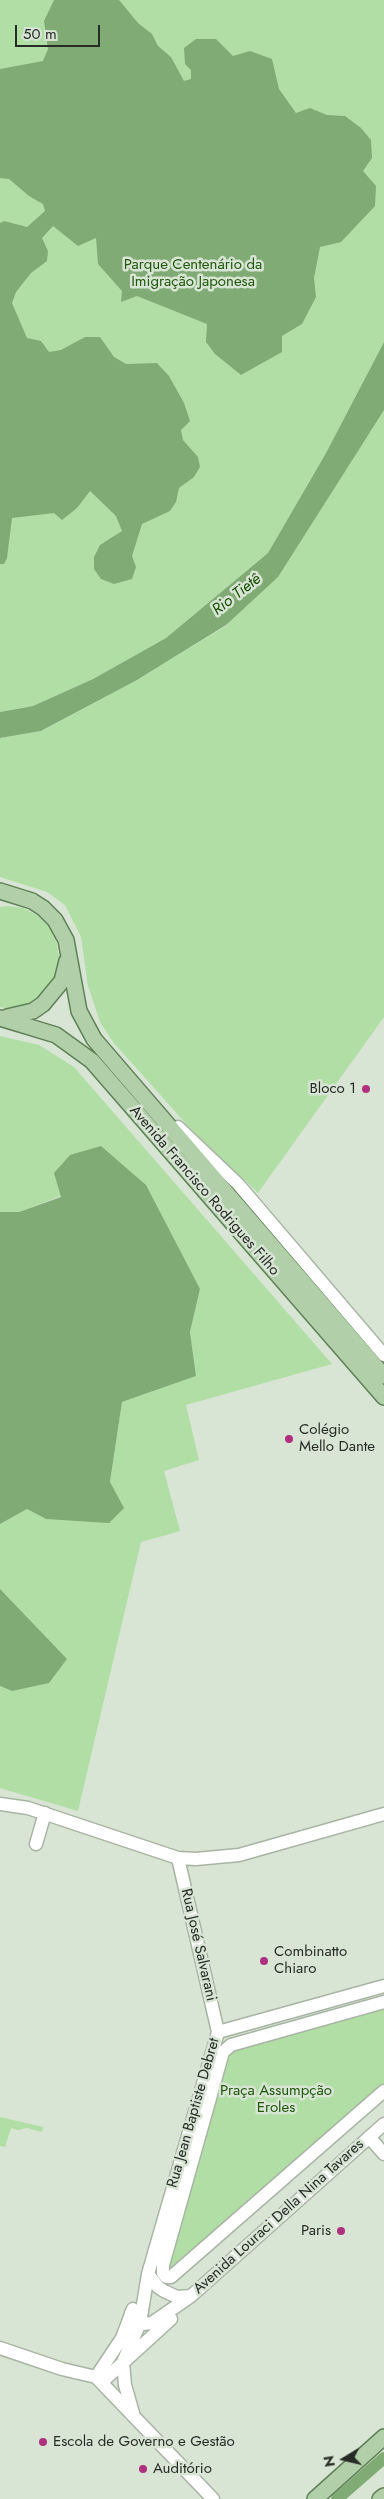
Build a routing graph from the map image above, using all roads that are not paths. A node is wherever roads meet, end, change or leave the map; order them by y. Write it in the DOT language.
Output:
graph roads {
  1 [pos="0,891"];
  2 [pos="8,897"];
  3 [pos="68,955"];
  4 [pos="1,1018"];
  5 [pos="112,1061"];
  6 [pos="384,1355"];
  7 [pos="384,1376"];
  8 [pos="384,1397"];
  9 [pos="0,1804"];
  10 [pos="45,1813"];
  11 [pos="384,1814"];
  12 [pos="36,1844"];
  13 [pos="178,1858"];
  14 [pos="384,1986"];
  15 [pos="384,2002"];
  16 [pos="218,2032"];
  17 [pos="384,2091"];
  18 [pos="384,2124"];
  19 [pos="369,2137"];
  20 [pos="384,2154"];
  21 [pos="148,2274"];
  22 [pos="191,2296"];
  23 [pos="136,2318"];
  24 [pos="0,2348"];
  25 [pos="123,2362"];
  26 [pos="100,2379"];
  27 [pos="133,2413"];
  28 [pos="384,2437"];
  29 [pos="384,2496"];
  30 [pos="213,2499"];
  31 [pos="315,2499"];
  32 [pos="380,2499"];
  1 -- 2 [label="main road, Avenida Francisco Rodrigues Filho"];
  2 -- 3 [label="main road, Avenida Francisco Rodrigues Filho"];
  3 -- 4 [label="main road, Avenida Francisco Rodrigues Filho"];
  3 -- 5 [label="main road, Avenida Francisco Rodrigues Filho"];
  4 -- 8 [label="main road, Avenida Francisco Rodrigues Filho"];
  5 -- 6 [label="street"];
  5 -- 7 [label="main road, Avenida Francisco Rodrigues Filho"];
  9 -- 10 [label="street"];
  10 -- 12 [label="street"];
  10 -- 13 [label="street"];
  11 -- 13 [label="street"];
  13 -- 16 [label="street, Rua José Salvarani"];
  14 -- 16 [label="street, Rua Jean Baptiste Debret"];
  15 -- 17 [label="street"];
  16 -- 21 [label="street, Rua Jean Baptiste Debret"];
  18 -- 19 [label="street, Avenida Louraci Della Nina Tavares"];
  19 -- 20 [label="street"];
  19 -- 22 [label="street, Avenida Louraci Della Nina Tavares"];
  21 -- 22 [label="street, Avenida Louraci Della Nina Tavares"];
  21 -- 23 [label="street, Rua Jean Baptiste Debret"];
  22 -- 23 [label="street"];
  22 -- 25 [label="street, Rua Jean Baptiste Debret"];
  23 -- 25 [label="street, Rua Jean Baptiste Debret"];
  23 -- 26 [label="street, Rua Jean Baptiste Debret"];
  24 -- 26 [label="street"];
  25 -- 26 [label="street, Rua Jean Baptiste Debret"];
  25 -- 27 [label="street"];
  26 -- 27 [label="street"];
  27 -- 30 [label="street"];
  28 -- 31 [label="main road"];
  29 -- 32 [label="main road"];
}
